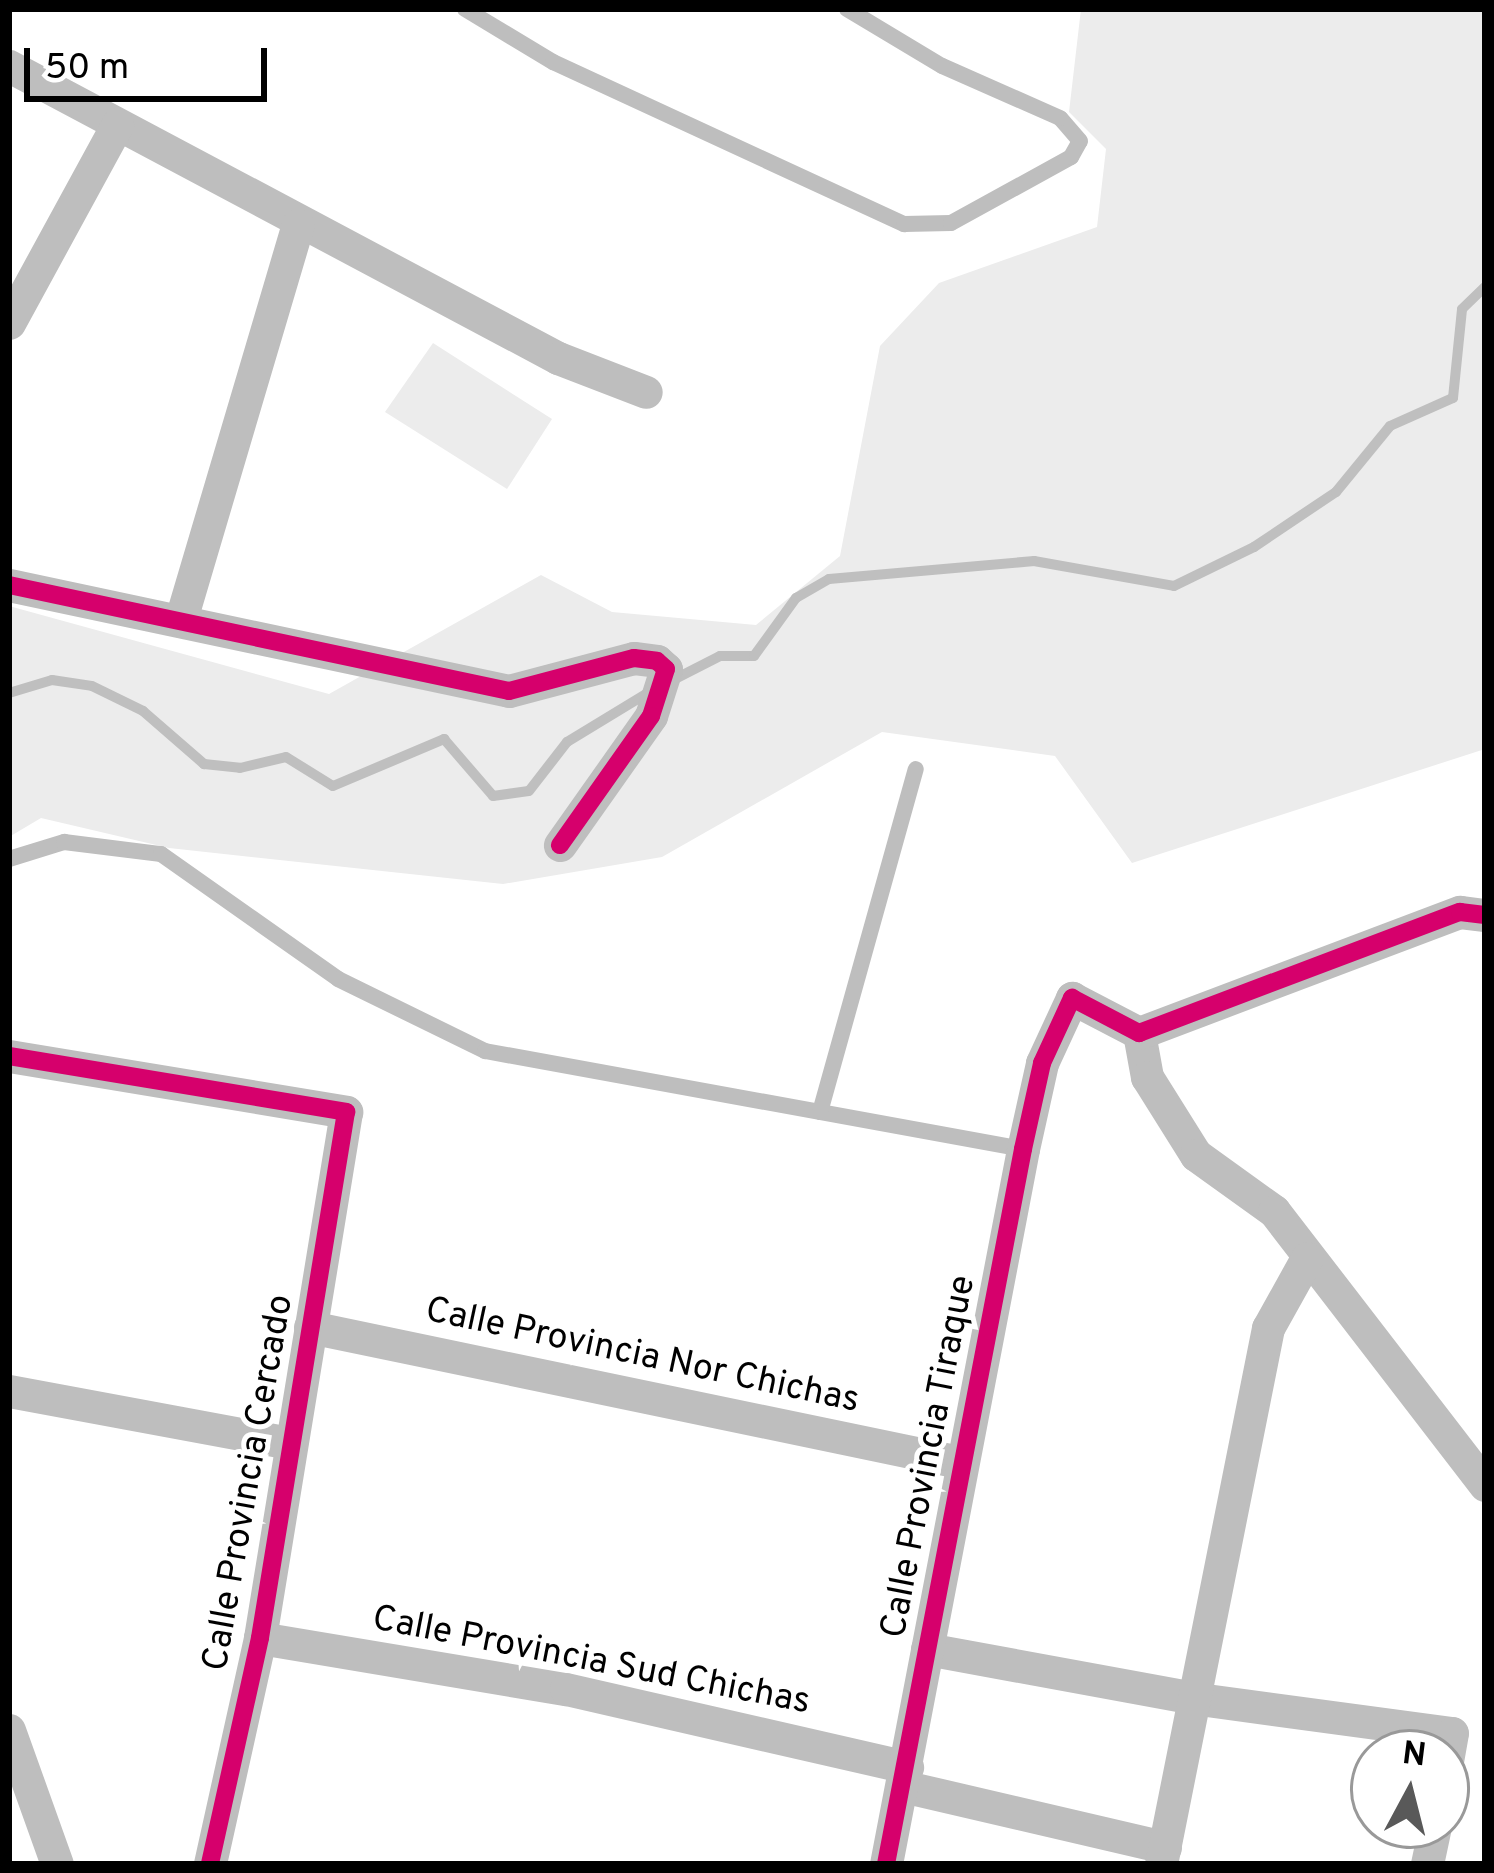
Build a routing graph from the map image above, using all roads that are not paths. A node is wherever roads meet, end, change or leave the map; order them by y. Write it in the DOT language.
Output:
graph roads {
  1 [pos="465,9"];
  2 [pos="847,9"];
  3 [pos="10,70"];
  4 [pos="117,124"];
  5 [pos="298,225"];
  6 [pos="9,323"];
  7 [pos="646,392"];
  8 [pos="9,585"];
  9 [pos="182,620"];
  10 [pos="916,769"];
  11 [pos="560,845"];
  12 [pos="9,860"];
  13 [pos="1485,915"];
  14 [pos="1139,1033"];
  15 [pos="9,1056"];
  16 [pos="820,1112"];
  17 [pos="1023,1148"];
  18 [pos="1307,1258"];
  19 [pos="310,1327"];
  20 [pos="9,1391"];
  21 [pos="289,1443"];
  22 [pos="959,1462"];
  23 [pos="1485,1485"];
  24 [pos="260,1638"];
  25 [pos="927,1649"];
  26 [pos="1198,1700"];
  27 [pos="1422,1729"];
  28 [pos="9,1730"];
  29 [pos="904,1776"];
  30 [pos="1163,1855"];
  31 [pos="57,1864"];
  32 [pos="210,1864"];
  33 [pos="886,1864"];
  1 -- 2 [label="lane"];
  3 -- 4 [label="street"];
  4 -- 5 [label="street"];
  4 -- 6 [label="street"];
  5 -- 7 [label="street"];
  5 -- 9 [label="street"];
  8 -- 9 [label="street"];
  9 -- 11 [label="street"];
  10 -- 16 [label="lane"];
  12 -- 16 [label="lane"];
  13 -- 14 [label="street"];
  14 -- 17 [label="street, Calle Provincia Tiraque"];
  14 -- 18 [label="street"];
  15 -- 19 [label="street, Calle Provincia Cercado"];
  16 -- 17 [label="lane"];
  17 -- 22 [label="street, Calle Provincia Tiraque"];
  18 -- 23 [label="street"];
  18 -- 26 [label="street"];
  19 -- 21 [label="street, Calle Provincia Cercado"];
  19 -- 22 [label="street, Calle Provincia Nor Chichas"];
  20 -- 21 [label="street"];
  21 -- 24 [label="street, Calle Provincia Cercado"];
  22 -- 25 [label="street, Calle Provincia Tiraque"];
  24 -- 29 [label="street, Calle Provincia Sud Chichas"];
  24 -- 32 [label="street, Calle Provincia Cercado"];
  25 -- 26 [label="street"];
  25 -- 29 [label="street, Calle Provincia Tiraque"];
  26 -- 27 [label="street"];
  26 -- 30 [label="street"];
  28 -- 31 [label="street"];
  29 -- 30 [label="street, Calle Provincia Sud Chichas"];
  29 -- 33 [label="street, Calle Provincia Tiraque"];
}
